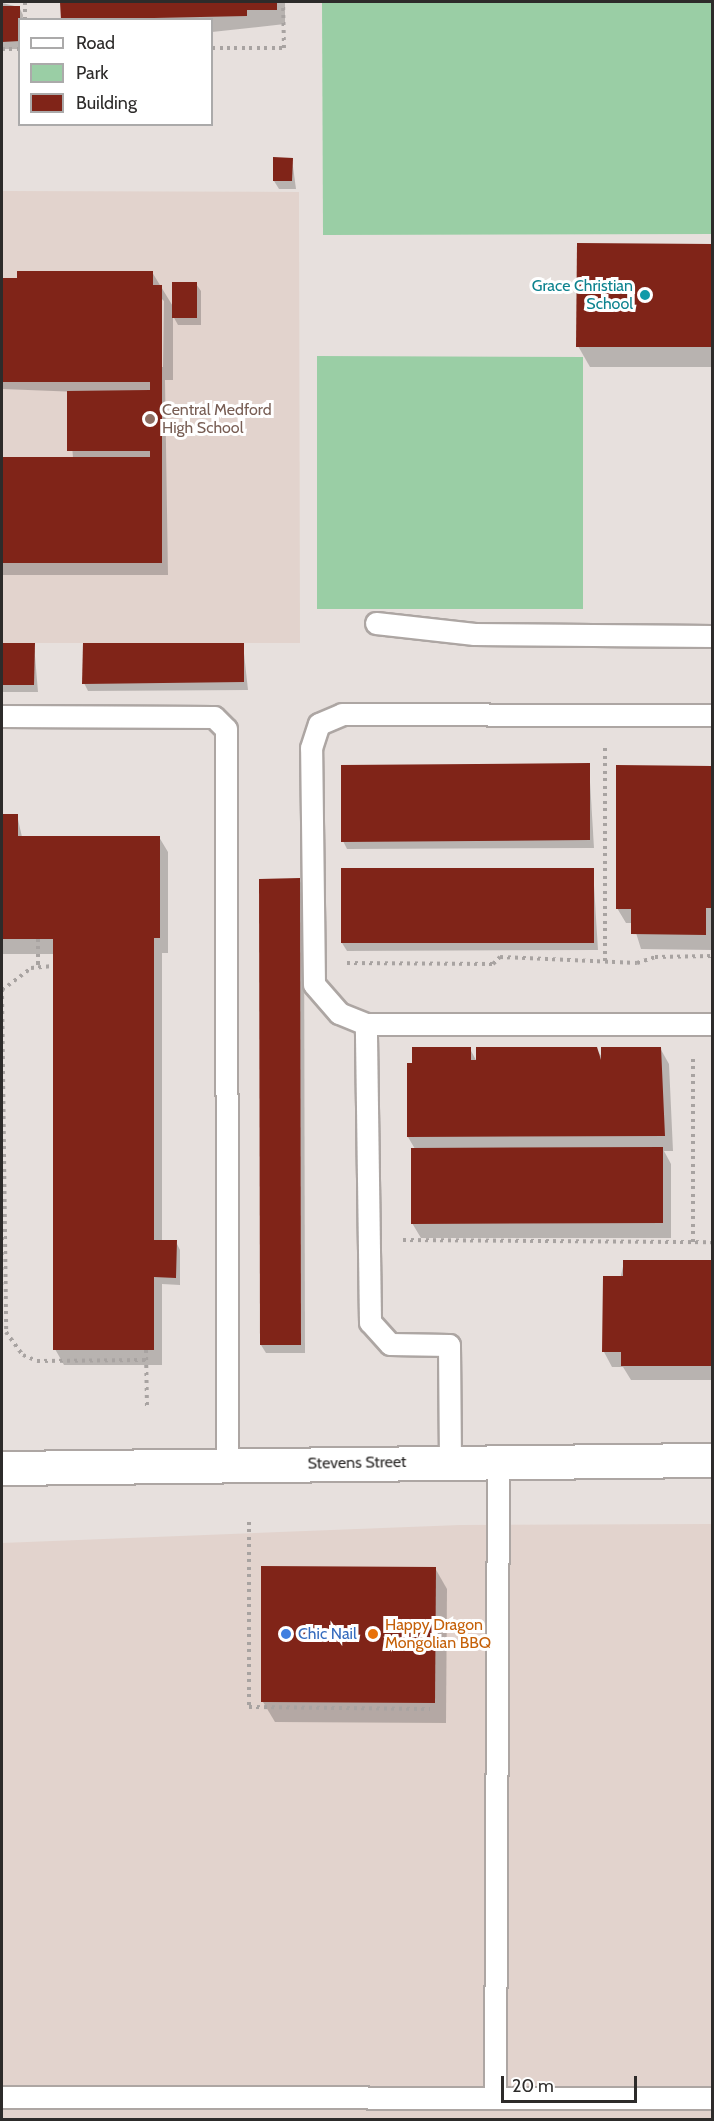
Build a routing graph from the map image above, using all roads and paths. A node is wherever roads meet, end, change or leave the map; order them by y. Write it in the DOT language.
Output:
graph roads {
  1 [pos="25,2"];
  2 [pos="284,2"];
  3 [pos="25,18"];
  4 [pos="213,48"];
  5 [pos="2,49"];
  6 [pos="18,49"];
  7 [pos="376,623"];
  8 [pos="712,636"];
  9 [pos="712,715"];
  10 [pos="2,716"];
  11 [pos="593,748"];
  12 [pos="605,748"];
  13 [pos="617,748"];
  14 [pos="38,939"];
  15 [pos="712,956"];
  16 [pos="341,963"];
  17 [pos="605,963"];
  18 [pos="38,966"];
  19 [pos="53,966"];
  20 [pos="2,990"];
  21 [pos="366,1024"];
  22 [pos="712,1024"];
  23 [pos="693,1055"];
  24 [pos="390,1240"];
  25 [pos="693,1242"];
  26 [pos="712,1242"];
  27 [pos="2,1324"];
  28 [pos="6,1332"];
  29 [pos="146,1350"];
  30 [pos="146,1360"];
  31 [pos="147,1407"];
  32 [pos="712,1460"];
  33 [pos="450,1461"];
  34 [pos="498,1461"];
  35 [pos="227,1464"];
  36 [pos="2,1468"];
  37 [pos="249,1522"];
  38 [pos="430,1709"];
  39 [pos="2,2097"];
  40 [pos="495,2098"];
  41 [pos="712,2098"];
  1 -- 3 [label="path"];
  2 -- 4 [label="path"];
  5 -- 6 [label="path"];
  7 -- 8 [label="lane"];
  9 -- 21 [label="lane"];
  10 -- 35 [label="lane"];
  11 -- 12 [label="path"];
  12 -- 13 [label="path"];
  12 -- 17 [label="path"];
  14 -- 18 [label="path"];
  15 -- 17 [label="path"];
  16 -- 17 [label="path"];
  18 -- 19 [label="path"];
  18 -- 20 [label="path"];
  20 -- 28 [label="path"];
  21 -- 22 [label="lane"];
  21 -- 33 [label="lane"];
  23 -- 25 [label="path"];
  24 -- 25 [label="path"];
  25 -- 26 [label="path"];
  27 -- 28 [label="path"];
  28 -- 30 [label="path"];
  29 -- 30 [label="path"];
  30 -- 31 [label="path"];
  32 -- 34 [label="street, Stevens Street"];
  33 -- 34 [label="street, Stevens Street"];
  33 -- 35 [label="street, Stevens Street"];
  34 -- 40 [label="lane"];
  35 -- 36 [label="street, Stevens Street"];
  37 -- 38 [label="path"];
  39 -- 40 [label="lane"];
  40 -- 41 [label="lane"];
}
